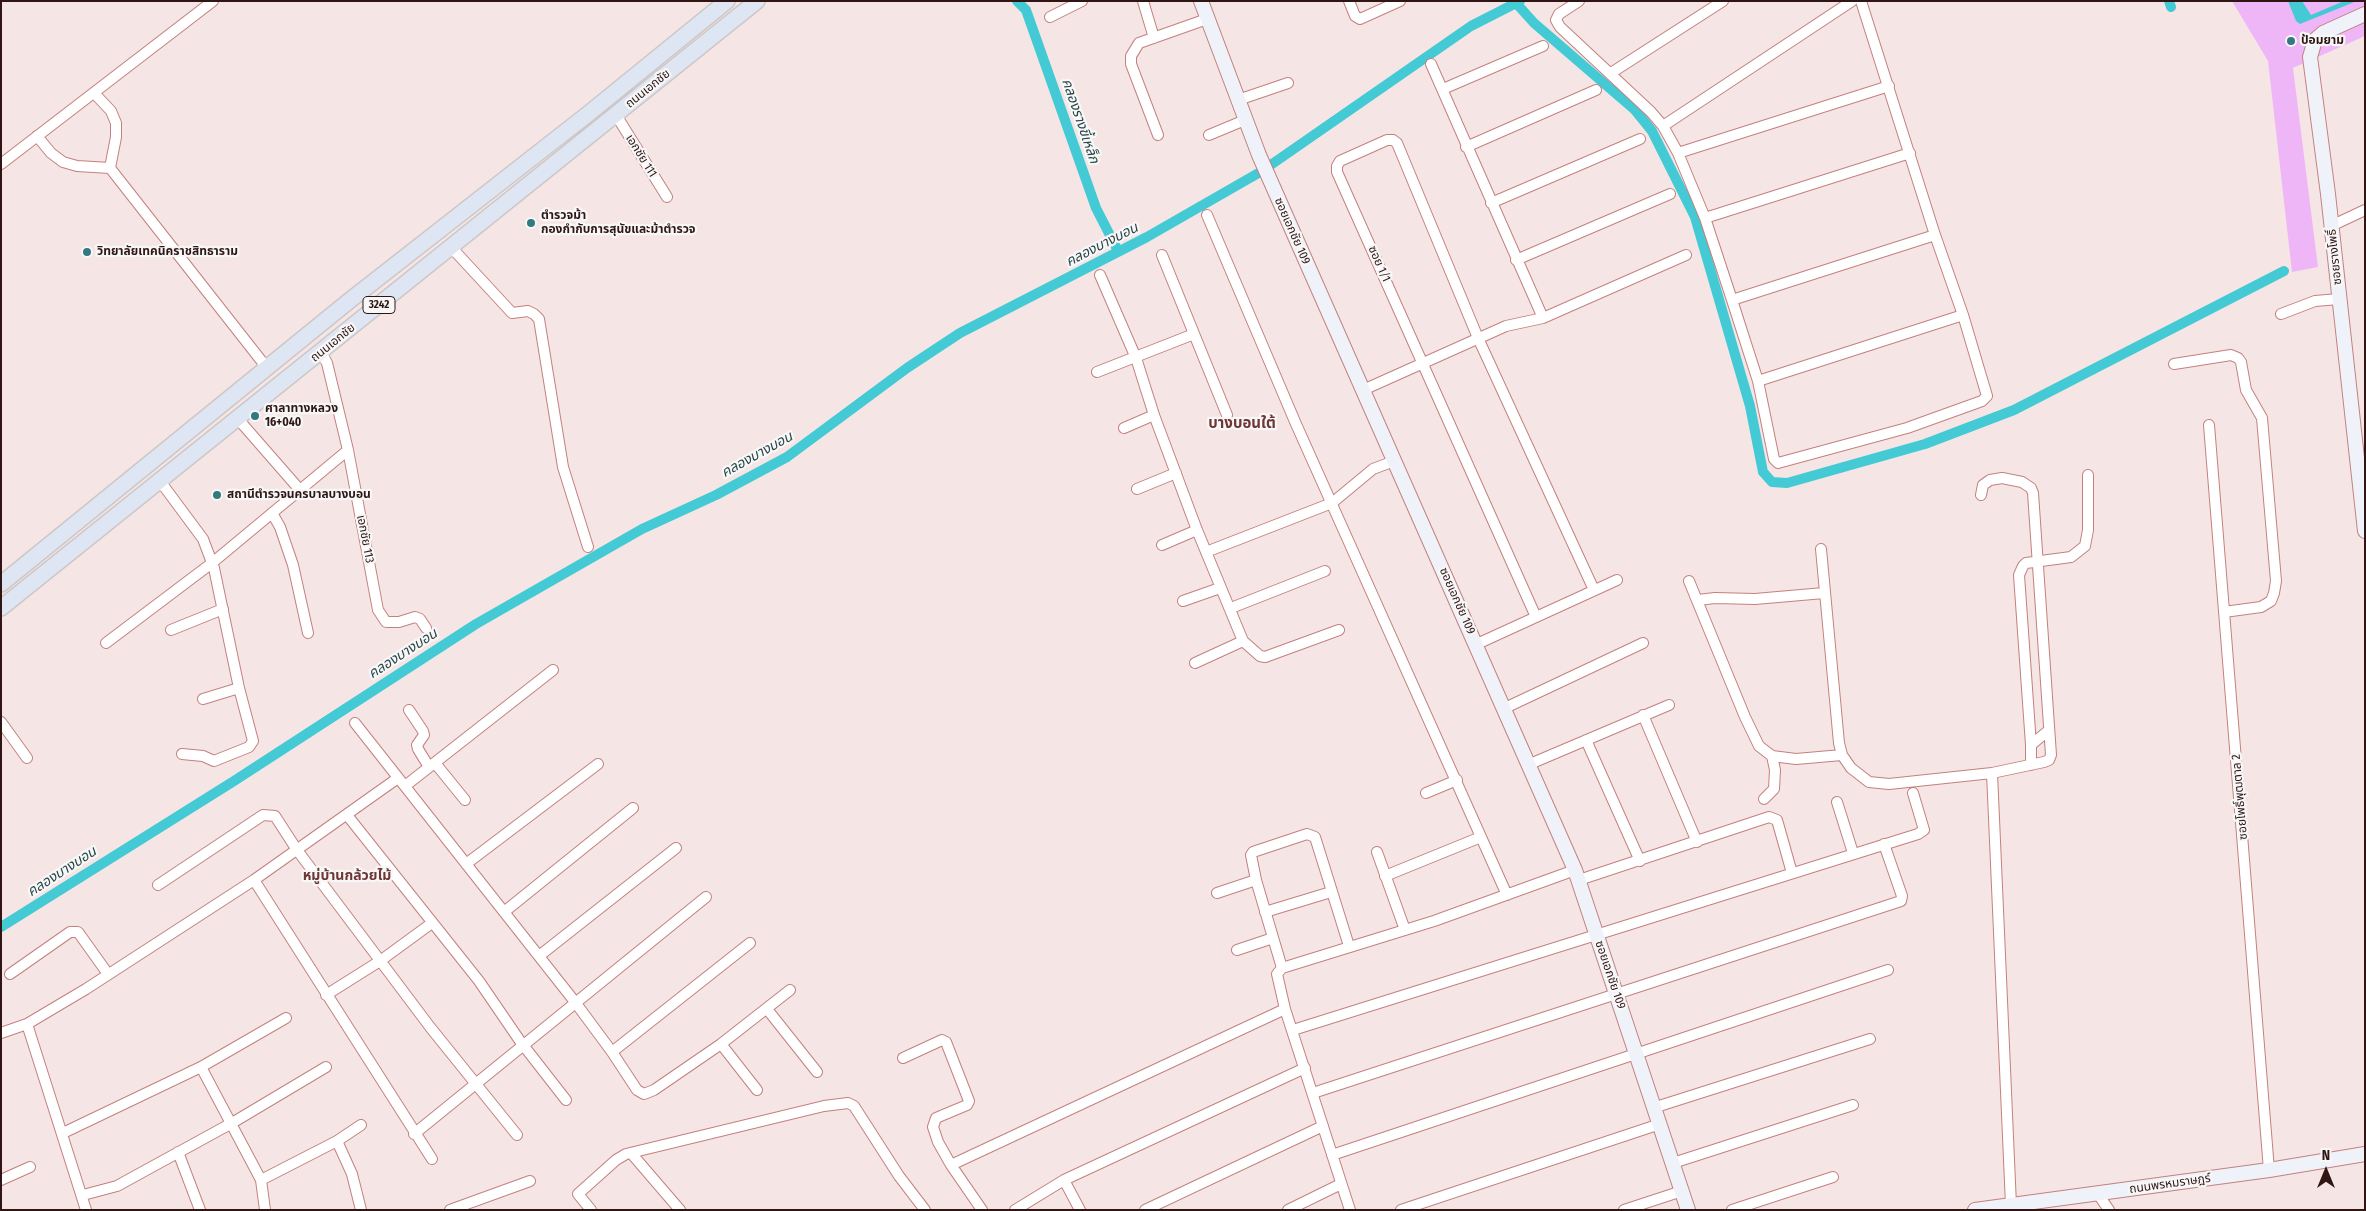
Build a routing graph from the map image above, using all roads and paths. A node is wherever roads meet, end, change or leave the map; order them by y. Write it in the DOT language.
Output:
graph roads {
  1 [pos="213,1"];
  2 [pos="727,1"];
  3 [pos="757,1"];
  4 [pos="1082,1"];
  5 [pos="1143,1"];
  6 [pos="1201,1"];
  7 [pos="1349,1"];
  8 [pos="1400,1"];
  9 [pos="1579,1"];
  10 [pos="1723,1"];
  11 [pos="1852,1"];
  12 [pos="1861,1"];
  13 [pos="1384,5"];
  14 [pos="2365,14"];
  15 [pos="1050,17"];
  16 [pos="1207,19"];
  17 [pos="1154,38"];
  18 [pos="1543,46"];
  19 [pos="1431,64"];
  20 [pos="1611,73"];
  21 [pos="1288,83"];
  22 [pos="1889,86"];
  23 [pos="1443,90"];
  24 [pos="1596,90"];
  25 [pos="94,93"];
  26 [pos="1238,100"];
  27 [pos="616,114"];
  28 [pos="1245,120"];
  29 [pos="1663,126"];
  30 [pos="1158,135"];
  31 [pos="1209,135"];
  32 [pos="37,136"];
  33 [pos="1640,139"];
  34 [pos="1466,147"];
  35 [pos="1678,153"];
  36 [pos="1910,153"];
  37 [pos="1,164"];
  38 [pos="110,168"];
  39 [pos="1670,194"];
  40 [pos="666,197"];
  41 [pos="1491,203"];
  42 [pos="2365,210"];
  43 [pos="1207,215"];
  44 [pos="1705,218"];
  45 [pos="2331,226"];
  46 [pos="1935,235"];
  47 [pos="451,247"];
  48 [pos="1162,255"];
  49 [pos="1686,255"];
  50 [pos="1516,260"];
  51 [pos="1100,275"];
  52 [pos="2339,299"];
  53 [pos="1732,300"];
  54 [pos="1963,314"];
  55 [pos="2281,314"];
  56 [pos="1543,318"];
  57 [pos="1194,334"];
  58 [pos="1478,338"];
  59 [pos="321,352"];
  60 [pos="1136,358"];
  61 [pos="1423,362"];
  62 [pos="2174,364"];
  63 [pos="267,368"];
  64 [pos="1097,372"];
  65 [pos="1758,381"];
  66 [pos="1363,390"];
  67 [pos="1154,415"];
  68 [pos="1227,415"];
  69 [pos="238,419"];
  70 [pos="2209,425"];
  71 [pos="1124,428"];
  72 [pos="348,450"];
  73 [pos="1394,461"];
  74 [pos="2361,464"];
  75 [pos="1176,473"];
  76 [pos="2088,475"];
  77 [pos="160,481"];
  78 [pos="1137,489"];
  79 [pos="300,490"];
  80 [pos="1981,495"];
  81 [pos="1332,503"];
  82 [pos="272,513"];
  83 [pos="1197,530"];
  84 [pos="2365,531"];
  85 [pos="1162,544"];
  86 [pos="588,547"];
  87 [pos="1821,549"];
  88 [pos="1206,552"];
  89 [pos="2039,561"];
  90 [pos="212,563"];
  91 [pos="1325,571"];
  92 [pos="1617,580"];
  93 [pos="1690,580"];
  94 [pos="1,584"];
  95 [pos="1220,588"];
  96 [pos="1594,590"];
  97 [pos="1824,592"];
  98 [pos="1698,600"];
  99 [pos="1183,601"];
  100 [pos="1,608"];
  101 [pos="1231,608"];
  102 [pos="223,609"];
  103 [pos="2224,612"];
  104 [pos="1536,617"];
  105 [pos="426,628"];
  106 [pos="171,630"];
  107 [pos="1339,630"];
  108 [pos="308,633"];
  109 [pos="1243,641"];
  110 [pos="106,643"];
  111 [pos="1643,643"];
  112 [pos="1477,644"];
  113 [pos="1195,663"];
  114 [pos="554,670"];
  115 [pos="239,688"];
  116 [pos="203,699"];
  117 [pos="1669,705"];
  118 [pos="1505,708"];
  119 [pos="409,710"];
  120 [pos="1642,716"];
  121 [pos="1,722"];
  122 [pos="355,723"];
  123 [pos="2049,730"];
  124 [pos="1586,740"];
  125 [pos="2031,745"];
  126 [pos="182,754"];
  127 [pos="1842,755"];
  128 [pos="1772,756"];
  129 [pos="27,758"];
  130 [pos="598,764"];
  131 [pos="1530,764"];
  132 [pos="432,765"];
  133 [pos="2031,765"];
  134 [pos="1992,773"];
  135 [pos="1458,780"];
  136 [pos="402,782"];
  137 [pos="1912,792"];
  138 [pos="1426,793"];
  139 [pos="466,800"];
  140 [pos="1764,800"];
  141 [pos="1838,802"];
  142 [pos="633,808"];
  143 [pos="347,814"];
  144 [pos="1481,837"];
  145 [pos="1697,842"];
  146 [pos="1884,844"];
  147 [pos="676,848"];
  148 [pos="297,850"];
  149 [pos="1377,852"];
  150 [pos="1854,853"];
  151 [pos="1640,861"];
  152 [pos="466,864"];
  153 [pos="1792,872"];
  154 [pos="1577,875"];
  155 [pos="1385,876"];
  156 [pos="254,880"];
  157 [pos="1256,880"];
  158 [pos="158,885"];
  159 [pos="1331,892"];
  160 [pos="1217,893"];
  161 [pos="1507,895"];
  162 [pos="706,897"];
  163 [pos="504,912"];
  164 [pos="1265,912"];
  165 [pos="432,923"];
  166 [pos="1404,930"];
  167 [pos="1596,934"];
  168 [pos="1273,938"];
  169 [pos="750,943"];
  170 [pos="1349,946"];
  171 [pos="1237,950"];
  172 [pos="539,956"];
  173 [pos="380,961"];
  174 [pos="1282,968"];
  175 [pos="1888,970"];
  176 [pos="10,974"];
  177 [pos="108,974"];
  178 [pos="790,990"];
  179 [pos="1617,993"];
  180 [pos="326,995"];
  181 [pos="575,1002"];
  182 [pos="767,1009"];
  183 [pos="1285,1009"];
  184 [pos="286,1018"];
  185 [pos="27,1024"];
  186 [pos="1293,1030"];
  187 [pos="1,1033"];
  188 [pos="1870,1039"];
  189 [pos="522,1044"];
  190 [pos="721,1044"];
  191 [pos="612,1052"];
  192 [pos="1637,1054"];
  193 [pos="903,1058"];
  194 [pos="201,1067"];
  195 [pos="326,1067"];
  196 [pos="1305,1068"];
  197 [pos="817,1072"];
  198 [pos="475,1084"];
  199 [pos="757,1090"];
  200 [pos="1313,1093"];
  201 [pos="566,1100"];
  202 [pos="1854,1105"];
  203 [pos="1656,1107"];
  204 [pos="232,1123"];
  205 [pos="1660,1124"];
  206 [pos="361,1125"];
  207 [pos="1323,1126"];
  208 [pos="63,1133"];
  209 [pos="414,1134"];
  210 [pos="517,1135"];
  211 [pos="337,1141"];
  212 [pos="178,1152"];
  213 [pos="631,1153"];
  214 [pos="2365,1154"];
  215 [pos="1332,1155"];
  216 [pos="432,1159"];
  217 [pos="1674,1163"];
  218 [pos="951,1164"];
  219 [pos="30,1167"];
  220 [pos="2269,1170"];
  221 [pos="1833,1177"];
  222 [pos="1,1180"];
  223 [pos="261,1180"];
  224 [pos="1064,1180"];
  225 [pos="530,1181"];
  226 [pos="1341,1184"];
  227 [pos="1682,1191"];
  228 [pos="2098,1194"];
  229 [pos="83,1195"];
  230 [pos="2011,1204"];
  231 [pos="86,1210"];
  232 [pos="200,1210"];
  233 [pos="265,1210"];
  234 [pos="362,1210"];
  235 [pos="450,1210"];
  236 [pos="591,1210"];
  237 [pos="680,1210"];
  238 [pos="925,1210"];
  239 [pos="982,1210"];
  240 [pos="1015,1210"];
  241 [pos="1080,1210"];
  242 [pos="1146,1210"];
  243 [pos="1288,1210"];
  244 [pos="1350,1210"];
  245 [pos="1401,1210"];
  246 [pos="1624,1210"];
  247 [pos="1688,1210"];
  248 [pos="1732,1210"];
  249 [pos="1975,1210"];
  250 [pos="2109,1210"];
  1 -- 25 [label="street"];
  2 -- 63 [label="main road, ถนนเอกชัย / 3242"];
  3 -- 27 [label="main road, ถนนเอกชัย / 3242"];
  4 -- 15 [label="street"];
  5 -- 17 [label="street"];
  6 -- 16 [label="street, ซอยเอกชัย 109"];
  7 -- 13 [label="street"];
  8 -- 13 [label="street"];
  9 -- 20 [label="street"];
  10 -- 20 [label="street"];
  11 -- 29 [label="street"];
  12 -- 22 [label="street"];
  14 -- 45 [label="street, ซอยรางโพธิ์"];
  16 -- 17 [label="street"];
  16 -- 26 [label="street, ซอยเอกชัย 109"];
  17 -- 30 [label="street"];
  18 -- 23 [label="street"];
  19 -- 23 [label="street"];
  20 -- 29 [label="street"];
  21 -- 26 [label="street"];
  22 -- 35 [label="street"];
  22 -- 36 [label="street"];
  23 -- 34 [label="street"];
  24 -- 34 [label="street"];
  25 -- 32 [label="street"];
  25 -- 38 [label="street"];
  26 -- 28 [label="street, ซอยเอกชัย 109"];
  27 -- 40 [label="street, เอกชัย 111"];
  27 -- 47 [label="main road, ถนนเอกชัย / 3242"];
  28 -- 31 [label="street"];
  28 -- 66 [label="street, ซอยเอกชัย 109"];
  29 -- 35 [label="street"];
  32 -- 37 [label="street"];
  32 -- 38 [label="street"];
  33 -- 41 [label="street"];
  34 -- 41 [label="street"];
  35 -- 44 [label="street"];
  36 -- 44 [label="street"];
  36 -- 46 [label="street"];
  38 -- 63 [label="street"];
  39 -- 50 [label="street"];
  41 -- 50 [label="street"];
  42 -- 45 [label="street"];
  43 -- 81 [label="street"];
  44 -- 53 [label="street"];
  45 -- 52 [label="street, ซอยรางโพธิ์"];
  46 -- 53 [label="street"];
  46 -- 54 [label="street"];
  47 -- 59 [label="main road, ถนนเอกชัย / 3242"];
  47 -- 86 [label="street"];
  48 -- 57 [label="street"];
  49 -- 56 [label="street"];
  50 -- 56 [label="street"];
  51 -- 60 [label="street"];
  52 -- 55 [label="street"];
  52 -- 74 [label="street, ซอยรางโพธิ์"];
  53 -- 65 [label="street"];
  54 -- 65 [label="street"];
  54 -- 65 [label="street"];
  56 -- 58 [label="street"];
  57 -- 60 [label="street"];
  57 -- 68 [label="street"];
  58 -- 61 [label="street"];
  58 -- 61 [label="street, ซอย 1/1"];
  58 -- 96 [label="street"];
  59 -- 69 [label="main road, ถนนเอกชัย / 3242"];
  59 -- 72 [label="street, เอกชัย 113"];
  60 -- 64 [label="street"];
  60 -- 67 [label="street"];
  61 -- 66 [label="street"];
  61 -- 104 [label="street, ซอย 1/1"];
  62 -- 103 [label="street"];
  63 -- 94 [label="main road, ถนนเอกชัย / 3242"];
  66 -- 73 [label="street, ซอยเอกชัย 109"];
  67 -- 71 [label="street"];
  67 -- 75 [label="street"];
  69 -- 77 [label="main road, ถนนเอกชัย / 3242"];
  69 -- 79 [label="street"];
  70 -- 103 [label="street, ซอยโพธิ์พุฒตาล 2"];
  72 -- 79 [label="street"];
  72 -- 105 [label="street, เอกชัย 113"];
  73 -- 81 [label="street"];
  73 -- 112 [label="street, ซอยเอกชัย 109"];
  74 -- 84 [label="street, ซอยรางโพธิ์"];
  75 -- 78 [label="street"];
  75 -- 83 [label="street"];
  76 -- 89 [label="street"];
  77 -- 90 [label="street"];
  77 -- 100 [label="main road, ถนนเอกชัย / 3242"];
  79 -- 82 [label="street"];
  80 -- 89 [label="street"];
  81 -- 88 [label="street"];
  81 -- 135 [label="street"];
  82 -- 90 [label="street"];
  82 -- 108 [label="street"];
  83 -- 85 [label="street"];
  83 -- 88 [label="street"];
  87 -- 97 [label="street"];
  88 -- 95 [label="street"];
  89 -- 123 [label="street"];
  89 -- 125 [label="street"];
  90 -- 102 [label="street"];
  90 -- 110 [label="street"];
  91 -- 101 [label="street"];
  92 -- 96 [label="street"];
  93 -- 98 [label="street"];
  95 -- 99 [label="street"];
  95 -- 101 [label="street"];
  96 -- 104 [label="street"];
  97 -- 98 [label="street"];
  97 -- 127 [label="street"];
  98 -- 128 [label="street"];
  101 -- 109 [label="street"];
  102 -- 106 [label="street"];
  102 -- 115 [label="street"];
  103 -- 220 [label="street, ซอยโพธิ์พุฒตาล 2"];
  104 -- 112 [label="street"];
  107 -- 109 [label="street"];
  109 -- 113 [label="street"];
  111 -- 118 [label="street"];
  112 -- 118 [label="street, ซอยเอกชัย 109"];
  114 -- 132 [label="street"];
  115 -- 116 [label="street"];
  115 -- 126 [label="street"];
  117 -- 120 [label="street"];
  118 -- 131 [label="street, ซอยเอกชัย 109"];
  119 -- 132 [label="street"];
  120 -- 124 [label="street"];
  120 -- 145 [label="street"];
  121 -- 129 [label="street"];
  122 -- 136 [label="street"];
  123 -- 125 [label="street"];
  123 -- 133 [label="street"];
  124 -- 131 [label="street"];
  124 -- 151 [label="street"];
  125 -- 133 [label="street"];
  127 -- 128 [label="street"];
  127 -- 134 [label="street"];
  128 -- 140 [label="street"];
  130 -- 152 [label="street"];
  131 -- 154 [label="street, ซอยเอกชัย 109"];
  132 -- 136 [label="street"];
  132 -- 139 [label="street"];
  133 -- 134 [label="street"];
  134 -- 230 [label="street"];
  135 -- 138 [label="street"];
  135 -- 144 [label="street"];
  136 -- 143 [label="street"];
  136 -- 152 [label="street"];
  137 -- 146 [label="street"];
  141 -- 150 [label="street"];
  142 -- 163 [label="street"];
  143 -- 148 [label="street"];
  143 -- 165 [label="street"];
  144 -- 155 [label="street"];
  144 -- 161 [label="street"];
  145 -- 151 [label="street"];
  145 -- 153 [label="street"];
  146 -- 150 [label="street"];
  146 -- 179 [label="street"];
  147 -- 172 [label="street"];
  148 -- 156 [label="street"];
  148 -- 158 [label="street"];
  148 -- 173 [label="street"];
  149 -- 155 [label="street"];
  150 -- 153 [label="street"];
  151 -- 154 [label="street"];
  152 -- 163 [label="street"];
  153 -- 167 [label="street"];
  154 -- 161 [label="street"];
  154 -- 167 [label="street, ซอยเอกชัย 109"];
  155 -- 166 [label="street"];
  156 -- 177 [label="street"];
  156 -- 180 [label="street"];
  157 -- 159 [label="street"];
  157 -- 160 [label="street"];
  157 -- 164 [label="street"];
  159 -- 164 [label="street"];
  159 -- 170 [label="street"];
  161 -- 166 [label="street"];
  162 -- 181 [label="street"];
  163 -- 172 [label="street"];
  164 -- 168 [label="street"];
  165 -- 173 [label="street"];
  165 -- 189 [label="street"];
  166 -- 170 [label="street"];
  167 -- 179 [label="street, ซอยเอกชัย 109"];
  167 -- 186 [label="street"];
  168 -- 171 [label="street"];
  168 -- 174 [label="street"];
  169 -- 191 [label="street"];
  170 -- 174 [label="street"];
  172 -- 181 [label="street"];
  173 -- 180 [label="street"];
  173 -- 198 [label="street"];
  174 -- 183 [label="street"];
  175 -- 192 [label="street"];
  176 -- 177 [label="street"];
  177 -- 185 [label="street"];
  178 -- 182 [label="street"];
  179 -- 192 [label="street, ซอยเอกชัย 109"];
  179 -- 200 [label="street"];
  180 -- 209 [label="street"];
  181 -- 189 [label="street"];
  181 -- 191 [label="street"];
  182 -- 190 [label="street"];
  182 -- 197 [label="street"];
  183 -- 186 [label="street"];
  183 -- 218 [label="street"];
  184 -- 194 [label="street"];
  185 -- 187 [label="street"];
  185 -- 208 [label="street"];
  186 -- 196 [label="street"];
  188 -- 203 [label="street"];
  189 -- 198 [label="street"];
  189 -- 201 [label="street"];
  190 -- 191 [label="street"];
  190 -- 199 [label="street"];
  192 -- 203 [label="street, ซอยเอกชัย 109"];
  192 -- 215 [label="street"];
  193 -- 218 [label="street"];
  194 -- 204 [label="street"];
  194 -- 208 [label="street"];
  195 -- 204 [label="street"];
  196 -- 200 [label="street"];
  196 -- 224 [label="street"];
  198 -- 209 [label="street"];
  198 -- 210 [label="street"];
  200 -- 207 [label="street"];
  202 -- 217 [label="street"];
  203 -- 205 [label="street, ซอยเอกชัย 109"];
  204 -- 212 [label="street"];
  204 -- 223 [label="street"];
  205 -- 217 [label="street, ซอยเอกชัย 109"];
  205 -- 245 [label="street"];
  206 -- 211 [label="street"];
  207 -- 215 [label="street"];
  207 -- 242 [label="street"];
  208 -- 229 [label="street"];
  209 -- 216 [label="street"];
  211 -- 223 [label="street"];
  211 -- 234 [label="street"];
  212 -- 229 [label="street"];
  212 -- 232 [label="street"];
  213 -- 236 [label="street"];
  213 -- 237 [label="street"];
  213 -- 238 [label="street"];
  214 -- 220 [label="street, ถนนพรหมราษฎร์"];
  215 -- 226 [label="street"];
  217 -- 227 [label="street, ซอยเอกชัย 109"];
  218 -- 239 [label="street"];
  219 -- 222 [label="street"];
  220 -- 228 [label="street, ถนนพรหมราษฎร์"];
  221 -- 248 [label="street"];
  223 -- 233 [label="street"];
  224 -- 240 [label="street"];
  224 -- 241 [label="street"];
  225 -- 235 [label="street"];
  226 -- 243 [label="street"];
  226 -- 244 [label="street"];
  227 -- 246 [label="street"];
  227 -- 247 [label="street, ซอยเอกชัย 109"];
  228 -- 230 [label="street, ถนนพรหมราษฎร์"];
  228 -- 250 [label="street"];
  229 -- 231 [label="street"];
  230 -- 249 [label="street, ถนนพรหมราษฎร์"];
}
